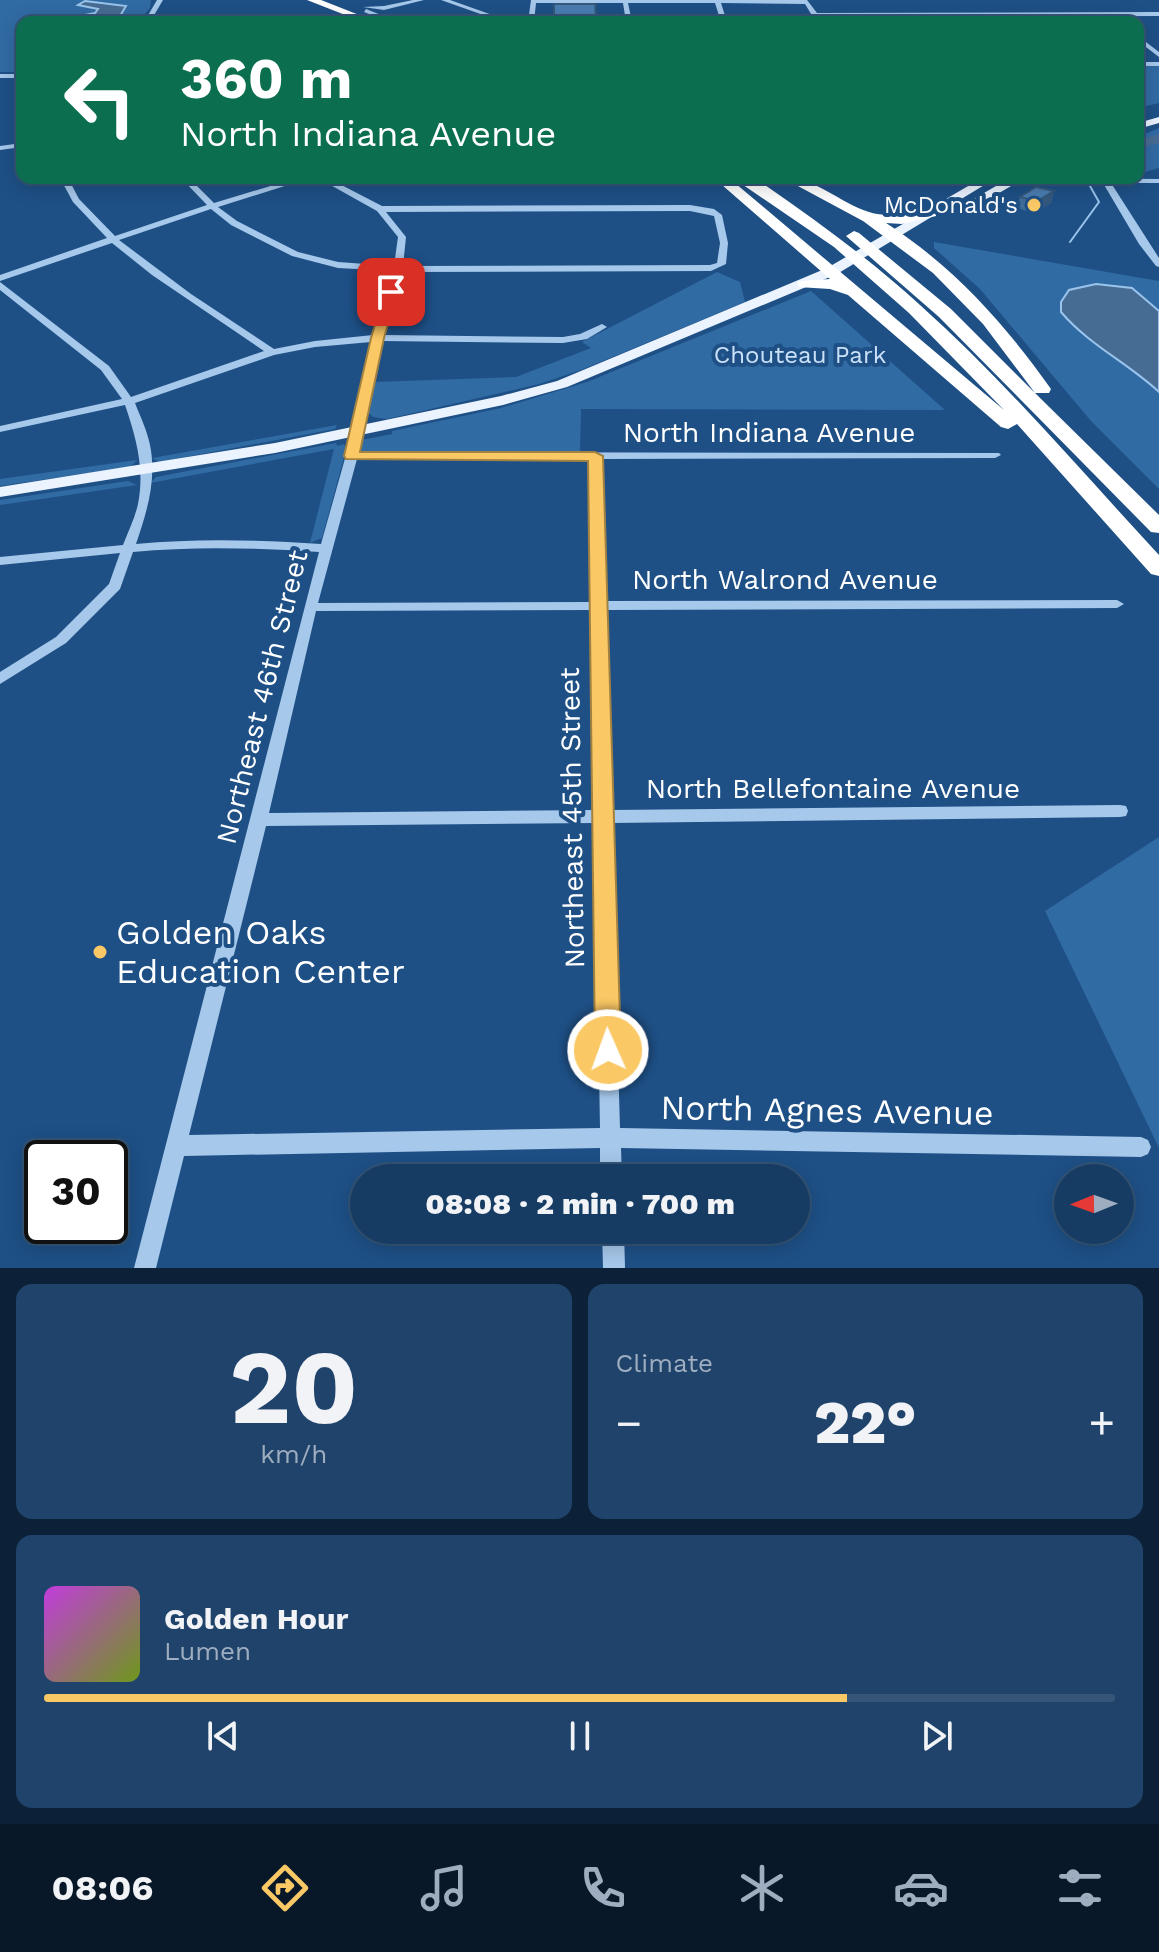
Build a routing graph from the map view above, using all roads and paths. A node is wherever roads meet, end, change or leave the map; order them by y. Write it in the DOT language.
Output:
graph roads {
  1 [pos="421,0"];
  2 [pos="446,0"];
  3 [pos="717,0"];
  4 [pos="534,1"];
  5 [pos="625,1"];
  6 [pos="807,2"];
  7 [pos="309,3"];
  8 [pos="366,3"];
  9 [pos="1109,14"];
  10 [pos="1159,14"];
  11 [pos="940,15"];
  12 [pos="337,16"];
  13 [pos="352,16"];
  14 [pos="378,16"];
  15 [pos="492,16"];
  16 [pos="899,16"];
  17 [pos="1111,16"];
  18 [pos="1144,37"];
  19 [pos="1148,37"];
  20 [pos="66,184"];
  21 [pos="191,184"];
  22 [pos="286,184"];
  23 [pos="333,184"];
  24 [pos="728,184"];
  25 [pos="753,184"];
  26 [pos="773,184"];
  27 [pos="802,184"];
  28 [pos="980,184"];
  29 [pos="1008,184"];
  30 [pos="1107,184"];
  31 [pos="212,206"];
  32 [pos="380,209"];
  33 [pos="931,213"];
  34 [pos="868,217"];
  35 [pos="915,233"];
  36 [pos="896,236"];
  37 [pos="111,241"];
  38 [pos="809,255"];
  39 [pos="923,257"];
  40 [pos="1159,264"];
  41 [pos="398,269"];
  42 [pos="832,271"];
  43 [pos="0,278"];
  44 [pos="808,282"];
  45 [pos="0,285"];
  46 [pos="858,293"];
  47 [pos="602,327"];
  48 [pos="377,338"];
  49 [pos="272,352"];
  50 [pos="129,401"];
  51 [pos="0,429"];
  52 [pos="359,430"];
  53 [pos="995,455"];
  54 [pos="352,456"];
  55 [pos="595,456"];
  56 [pos="146,471"];
  57 [pos="1110,477"];
  58 [pos="0,492"];
  59 [pos="1106,508"];
  60 [pos="1159,527"];
  61 [pos="128,547"];
  62 [pos="325,548"];
  63 [pos="0,561"];
  64 [pos="1159,569"];
  65 [pos="1117,604"];
  66 [pos="598,606"];
  67 [pos="310,607"];
  68 [pos="0,679"];
  69 [pos="1120,811"];
  70 [pos="602,816"];
  71 [pos="259,820"];
  72 [pos="610,1138"];
  73 [pos="175,1146"];
  74 [pos="1141,1147"];
  75 [pos="611,1164"];
  76 [pos="613,1244"];
  77 [pos="145,1268"];
  78 [pos="614,1268"];
  1 -- 8 [label="street"];
  2 -- 15 [label="street"];
  3 -- 5 [label="street"];
  3 -- 6 [label="street"];
  4 -- 5 [label="street"];
  7 -- 12 [label="highway"];
  7 -- 13 [label="highway"];
  8 -- 14 [label="street"];
  9 -- 10 [label="street"];
  9 -- 11 [label="street"];
  9 -- 17 [label="street"];
  11 -- 16 [label="street"];
  18 -- 19 [label="street"];
  20 -- 37 [label="street"];
  21 -- 31 [label="street"];
  22 -- 31 [label="street"];
  23 -- 32 [label="street, Northeast 46th Street"];
  24 -- 38 [label="highway"];
  25 -- 59 [label="highway"];
  26 -- 57 [label="highway"];
  27 -- 34 [label="highway"];
  28 -- 33 [label="main road"];
  29 -- 35 [label="main road"];
  30 -- 40 [label="street"];
  31 -- 37 [label="street"];
  31 -- 41 [label="street"];
  32 -- 41 [label="street, Northeast 46th Street"];
  32 -- 41 [label="street"];
  33 -- 34 [label="highway"];
  33 -- 36 [label="main road"];
  34 -- 36 [label="highway"];
  35 -- 36 [label="main road"];
  35 -- 39 [label="highway"];
  36 -- 39 [label="highway"];
  36 -- 42 [label="main road"];
  37 -- 43 [label="street"];
  37 -- 49 [label="street"];
  38 -- 42 [label="highway"];
  38 -- 44 [label="highway"];
  39 -- 57 [label="highway"];
  41 -- 48 [label="street, Northeast 46th Street"];
  42 -- 44 [label="main road"];
  42 -- 46 [label="highway"];
  44 -- 46 [label="highway"];
  44 -- 52 [label="main road"];
  45 -- 50 [label="street"];
  46 -- 59 [label="highway"];
  47 -- 48 [label="street"];
  48 -- 49 [label="street"];
  48 -- 52 [label="street, Northeast 46th Street"];
  49 -- 50 [label="street"];
  50 -- 51 [label="street"];
  50 -- 56 [label="street"];
  52 -- 54 [label="street, Northeast 46th Street"];
  52 -- 56 [label="main road"];
  53 -- 55 [label="street, North Indiana Avenue"];
  54 -- 55 [label="street, North Indiana Avenue"];
  54 -- 62 [label="street, Northeast 46th Street"];
  55 -- 66 [label="street, Northeast 45th Street"];
  56 -- 58 [label="main road"];
  56 -- 61 [label="street"];
  57 -- 60 [label="highway"];
  59 -- 64 [label="highway"];
  61 -- 62 [label="street"];
  61 -- 63 [label="street"];
  61 -- 68 [label="street"];
  62 -- 67 [label="street, Northeast 46th Street"];
  65 -- 66 [label="street, North Walrond Avenue"];
  66 -- 67 [label="street, North Walrond Avenue"];
  66 -- 70 [label="street, Northeast 45th Street"];
  67 -- 71 [label="street, Northeast 46th Street"];
  69 -- 70 [label="street, North Bellefontaine Avenue"];
  70 -- 71 [label="street, North Bellefontaine Avenue"];
  70 -- 72 [label="street, Northeast 45th Street"];
  71 -- 73 [label="street, Northeast 46th Street"];
  72 -- 73 [label="street, North Agnes Avenue"];
  72 -- 74 [label="street, North Agnes Avenue"];
  72 -- 75 [label="street, Northeast 45th Street"];
  73 -- 77 [label="street, Northeast 46th Street"];
  76 -- 78 [label="street"];
}
